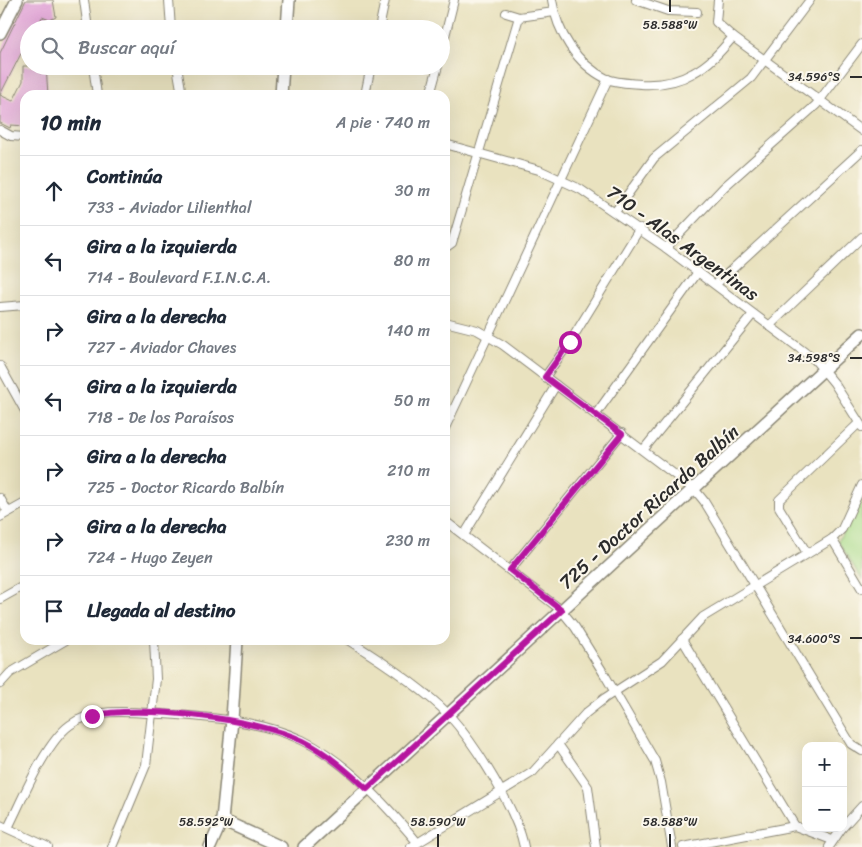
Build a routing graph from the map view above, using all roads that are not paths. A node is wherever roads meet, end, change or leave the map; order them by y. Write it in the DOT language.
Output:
graph roads {
  1 [pos="17,0"];
  2 [pos="84,0"];
  3 [pos="169,0"];
  4 [pos="289,0"];
  5 [pos="385,0"];
  6 [pos="454,0"];
  7 [pos="552,0"];
  8 [pos="636,0"];
  9 [pos="718,0"];
  10 [pos="810,0"];
  11 [pos="554,12"];
  12 [pos="697,12"];
  13 [pos="506,13"];
  14 [pos="519,17"];
  15 [pos="87,20"];
  16 [pos="170,20"];
  17 [pos="287,20"];
  18 [pos="381,20"];
  19 [pos="449,20"];
  20 [pos="0,33"];
  21 [pos="733,37"];
  22 [pos="862,44"];
  23 [pos="766,61"];
  24 [pos="94,75"];
  25 [pos="179,75"];
  26 [pos="282,75"];
  27 [pos="369,75"];
  28 [pos="436,75"];
  29 [pos="608,79"];
  30 [pos="96,90"];
  31 [pos="181,90"];
  32 [pos="281,90"];
  33 [pos="366,90"];
  34 [pos="431,90"];
  35 [pos="820,101"];
  36 [pos="0,130"];
  37 [pos="862,131"];
  38 [pos="20,137"];
  39 [pos="450,145"];
  40 [pos="862,150"];
  41 [pos="480,153"];
  42 [pos="560,178"];
  43 [pos="615,212"];
  44 [pos="640,228"];
  45 [pos="862,237"];
  46 [pos="450,244"];
  47 [pos="666,248"];
  48 [pos="698,272"];
  49 [pos="716,284"];
  50 [pos="20,305"];
  51 [pos="0,307"];
  52 [pos="753,314"];
  53 [pos="450,323"];
  54 [pos="769,326"];
  55 [pos="862,334"];
  56 [pos="487,336"];
  57 [pos="0,366"];
  58 [pos="824,370"];
  59 [pos="545,377"];
  60 [pos="556,385"];
  61 [pos="20,402"];
  62 [pos="596,414"];
  63 [pos="450,417"];
  64 [pos="860,425"];
  65 [pos="622,434"];
  66 [pos="644,449"];
  67 [pos="862,485"];
  68 [pos="695,490"];
  69 [pos="0,498"];
  70 [pos="20,506"];
  71 [pos="8,512"];
  72 [pos="0,517"];
  73 [pos="450,525"];
  74 [pos="464,535"];
  75 [pos="832,539"];
  76 [pos="807,553"];
  77 [pos="510,570"];
  78 [pos="754,585"];
  79 [pos="20,588"];
  80 [pos="862,590"];
  81 [pos="0,599"];
  82 [pos="562,610"];
  83 [pos="682,639"];
  84 [pos="58,645"];
  85 [pos="155,645"];
  86 [pos="237,645"];
  87 [pos="355,645"];
  88 [pos="0,684"];
  89 [pos="615,692"];
  90 [pos="154,714"];
  91 [pos="448,714"];
  92 [pos="232,720"];
  93 [pos="558,744"];
  94 [pos="862,751"];
  95 [pos="367,789"];
  96 [pos="501,793"];
  97 [pos="862,806"];
  98 [pos="222,820"];
  99 [pos="847,823"];
  100 [pos="0,825"];
  101 [pos="795,826"];
  102 [pos="8,828"];
  103 [pos="840,832"];
  104 [pos="30,843"];
  105 [pos="831,844"];
  106 [pos="414,845"];
  107 [pos="48,847"];
  108 [pos="112,847"];
  109 [pos="210,847"];
  110 [pos="281,847"];
  111 [pos="304,847"];
  112 [pos="524,847"];
  113 [pos="596,847"];
  114 [pos="672,847"];
  115 [pos="683,847"];
  1 -- 20 [label="street"];
  2 -- 15 [label="street"];
  3 -- 16 [label="street"];
  4 -- 17 [label="street"];
  5 -- 18 [label="street"];
  6 -- 19 [label="street"];
  7 -- 11 [label="street"];
  8 -- 12 [label="street"];
  9 -- 21 [label="street"];
  10 -- 23 [label="street"];
  11 -- 14 [label="street"];
  11 -- 29 [label="street"];
  13 -- 14 [label="street"];
  14 -- 41 [label="street"];
  21 -- 23 [label="street"];
  21 -- 29 [label="street"];
  22 -- 35 [label="street"];
  23 -- 35 [label="street"];
  23 -- 43 [label="street"];
  24 -- 30 [label="street"];
  25 -- 31 [label="street"];
  26 -- 32 [label="street"];
  27 -- 33 [label="street"];
  28 -- 34 [label="street"];
  29 -- 42 [label="street"];
  35 -- 37 [label="street"];
  35 -- 47 [label="street"];
  36 -- 38 [label="street"];
  39 -- 41 [label="street, 710 - Alas Argentinas"];
  40 -- 49 [label="street"];
  41 -- 42 [label="street, 710 - Alas Argentinas"];
  41 -- 46 [label="street"];
  42 -- 43 [label="street, 710 - Alas Argentinas"];
  42 -- 56 [label="street"];
  43 -- 44 [label="street, 710 - Alas Argentinas"];
  44 -- 47 [label="street, 710 - Alas Argentinas"];
  44 -- 59 [label="street"];
  45 -- 54 [label="street"];
  47 -- 48 [label="street, 710 - Alas Argentinas"];
  48 -- 49 [label="street, 710 - Alas Argentinas"];
  48 -- 62 [label="street"];
  49 -- 52 [label="street, 710 - Alas Argentinas"];
  50 -- 51 [label="street"];
  52 -- 54 [label="street, 710 - Alas Argentinas"];
  52 -- 66 [label="street"];
  53 -- 56 [label="street"];
  54 -- 58 [label="street, 710 - Alas Argentinas"];
  55 -- 58 [label="street, 725 - Doctor Ricardo Balbín"];
  56 -- 59 [label="street"];
  56 -- 63 [label="street"];
  57 -- 61 [label="street"];
  58 -- 64 [label="street, 710 - Alas Argentinas"];
  58 -- 68 [label="street, 725 - Doctor Ricardo Balbín"];
  59 -- 60 [label="street"];
  60 -- 62 [label="street"];
  60 -- 74 [label="street"];
  62 -- 65 [label="street"];
  64 -- 76 [label="street"];
  65 -- 66 [label="street"];
  65 -- 77 [label="street"];
  66 -- 68 [label="street"];
  67 -- 75 [label="street"];
  68 -- 78 [label="street"];
  68 -- 82 [label="street, 725 - Doctor Ricardo Balbín"];
  69 -- 71 [label="street"];
  70 -- 71 [label="street"];
  71 -- 72 [label="street"];
  73 -- 74 [label="street"];
  74 -- 77 [label="street"];
  75 -- 76 [label="street"];
  75 -- 80 [label="street"];
  76 -- 78 [label="street"];
  77 -- 82 [label="street"];
  78 -- 83 [label="street"];
  78 -- 94 [label="street"];
  79 -- 81 [label="street"];
  82 -- 89 [label="street"];
  82 -- 91 [label="street, 725 - Doctor Ricardo Balbín"];
  83 -- 89 [label="street"];
  83 -- 101 [label="street"];
  84 -- 88 [label="street"];
  85 -- 90 [label="street"];
  86 -- 92 [label="street"];
  87 -- 91 [label="street"];
  89 -- 93 [label="street"];
  89 -- 114 [label="street"];
  90 -- 92 [label="street"];
  90 -- 102 [label="street"];
  90 -- 108 [label="street"];
  91 -- 95 [label="street, 725 - Doctor Ricardo Balbín"];
  91 -- 96 [label="street"];
  92 -- 95 [label="street"];
  92 -- 98 [label="street"];
  93 -- 96 [label="street"];
  93 -- 113 [label="street"];
  95 -- 106 [label="street"];
  95 -- 111 [label="street, 725 - Doctor Ricardo Balbín"];
  96 -- 106 [label="street"];
  96 -- 112 [label="street"];
  97 -- 99 [label="street"];
  98 -- 109 [label="street"];
  98 -- 110 [label="street"];
  100 -- 102 [label="street"];
  101 -- 105 [label="street"];
  101 -- 115 [label="street"];
  102 -- 104 [label="street"];
  103 -- 105 [label="street"];
  104 -- 107 [label="street"];
}
